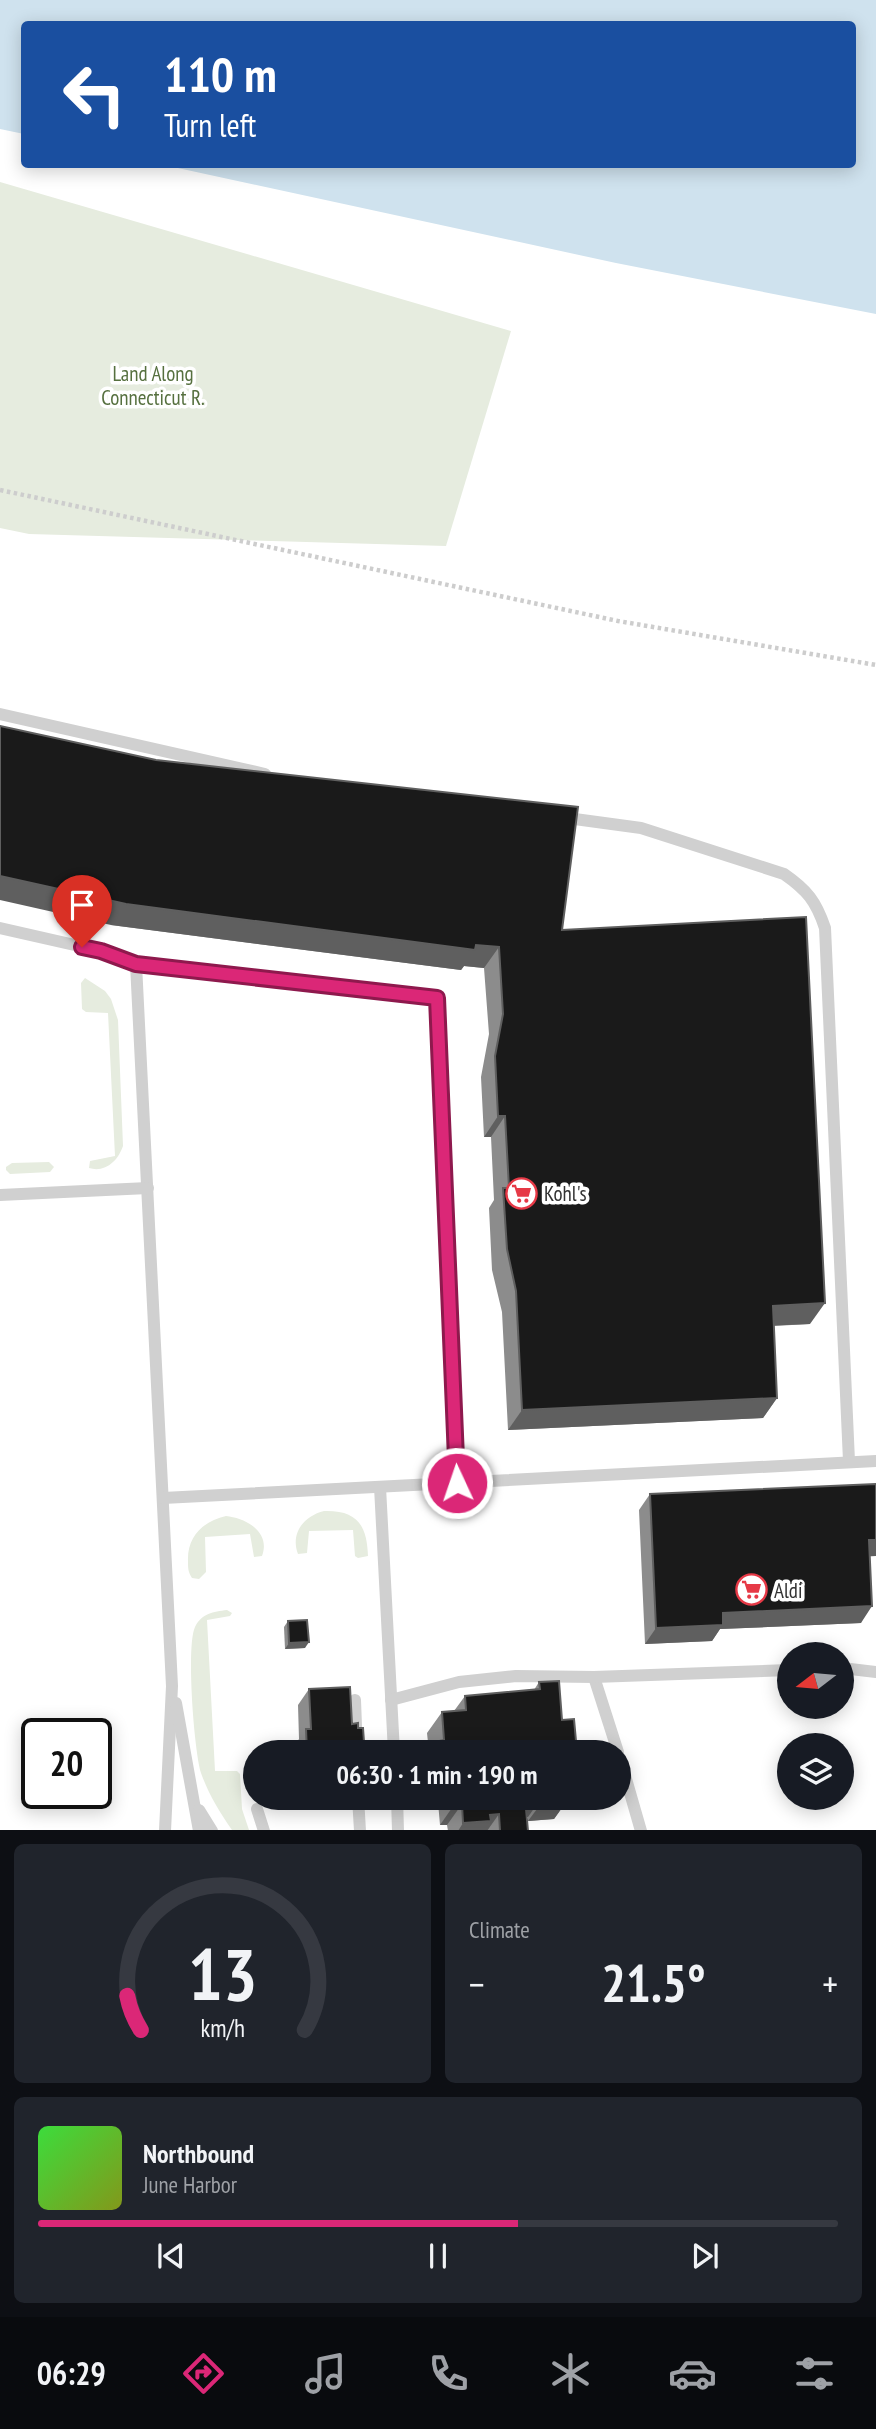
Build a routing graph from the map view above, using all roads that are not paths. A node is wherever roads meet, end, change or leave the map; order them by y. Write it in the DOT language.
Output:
graph roads {
  1 [pos="0,714"];
  2 [pos="281,778"];
  3 [pos="548,815"];
  4 [pos="0,928"];
  5 [pos="136,964"];
  6 [pos="148,1188"];
  7 [pos="0,1195"];
  8 [pos="849,1461"];
  9 [pos="876,1461"];
  10 [pos="457,1483"];
  11 [pos="380,1487"];
  12 [pos="163,1498"];
  13 [pos="854,1669"];
  14 [pos="777,1670"];
  15 [pos="876,1672"];
  16 [pos="594,1677"];
  17 [pos="172,1686"];
  18 [pos="355,1700"];
  19 [pos="391,1700"];
  20 [pos="357,1740"];
  21 [pos="393,1740"];
  22 [pos="614,1740"];
  23 [pos="631,1796"];
  24 [pos="194,1798"];
  25 [pos="257,1810"];
  26 [pos="359,1810"];
  27 [pos="397,1810"];
  28 [pos="164,1830"];
  29 [pos="199,1830"];
  30 [pos="212,1830"];
  31 [pos="264,1830"];
  32 [pos="360,1830"];
  33 [pos="398,1830"];
  34 [pos="641,1830"];
  1 -- 2 [label="lane"];
  3 -- 8 [label="lane"];
  4 -- 5 [label="lane"];
  5 -- 6 [label="lane"];
  5 -- 10 [label="lane"];
  6 -- 7 [label="lane"];
  6 -- 12 [label="lane"];
  8 -- 9 [label="lane"];
  8 -- 10 [label="lane"];
  10 -- 11 [label="lane"];
  11 -- 12 [label="lane"];
  11 -- 19 [label="lane"];
  12 -- 17 [label="lane"];
  13 -- 15 [label="lane"];
  14 -- 16 [label="lane"];
  16 -- 19 [label="lane"];
  16 -- 22 [label="lane"];
  17 -- 24 [label="lane"];
  17 -- 28 [label="lane"];
  18 -- 20 [label="lane"];
  19 -- 21 [label="lane"];
  23 -- 34 [label="lane"];
  24 -- 29 [label="lane"];
  24 -- 30 [label="lane"];
  25 -- 31 [label="lane"];
  26 -- 32 [label="lane"];
  27 -- 33 [label="lane"];
}
